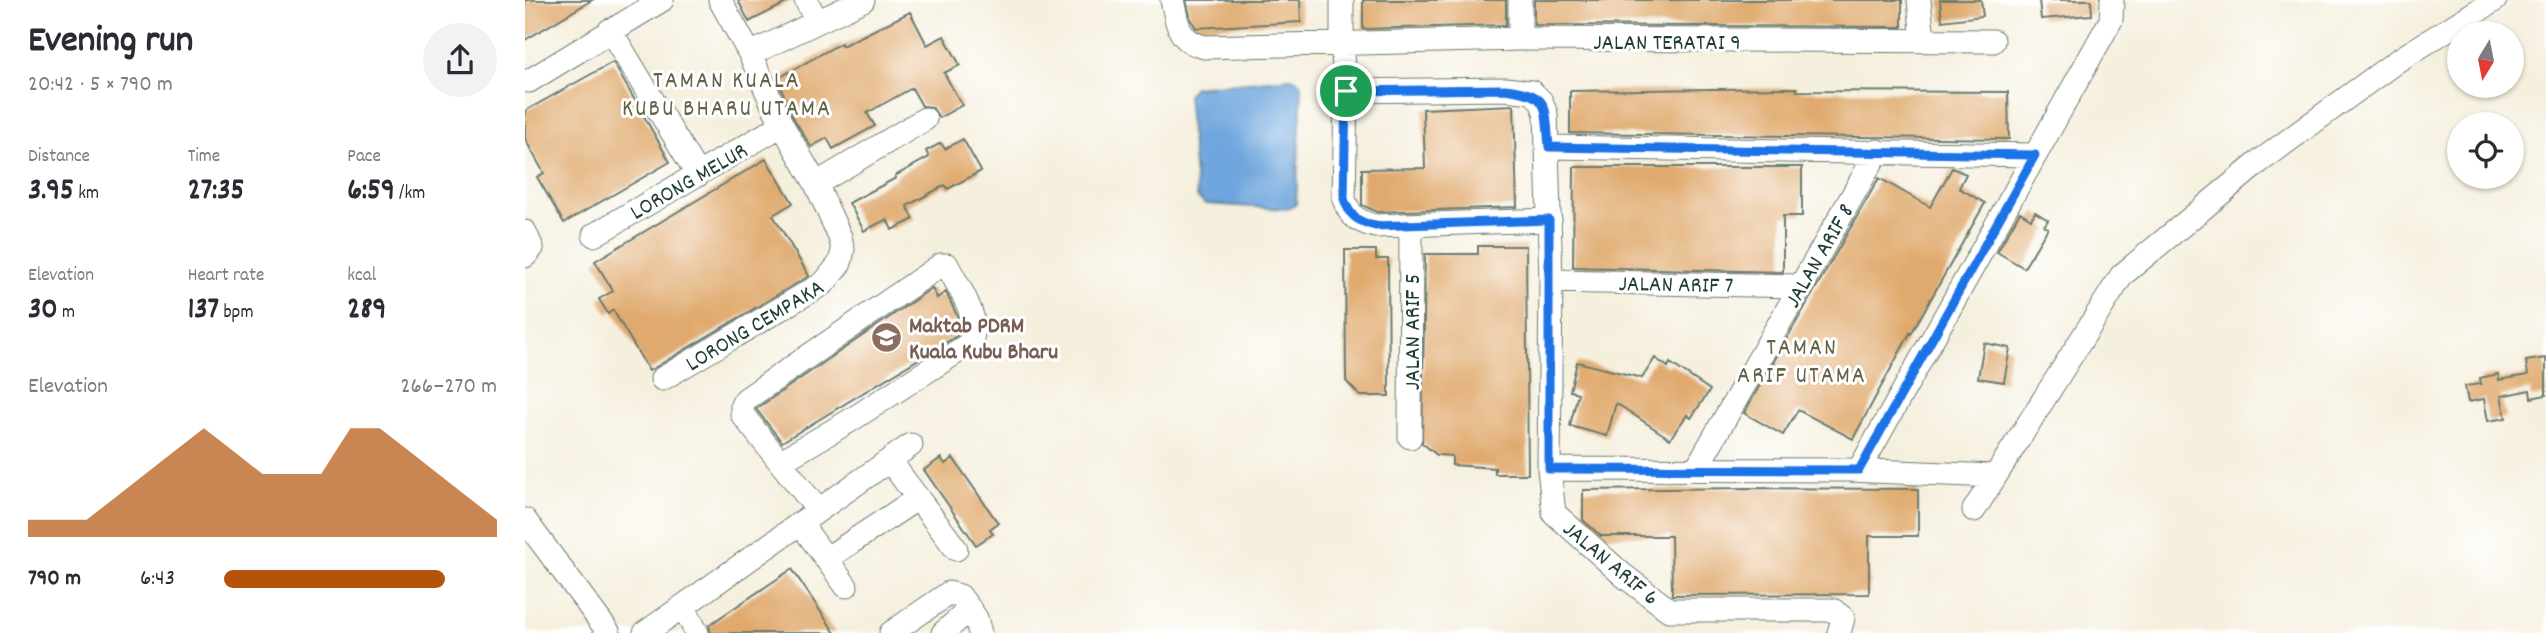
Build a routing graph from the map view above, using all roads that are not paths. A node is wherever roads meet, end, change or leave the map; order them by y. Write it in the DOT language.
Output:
graph roads {
  1 [pos="662,0"];
  2 [pos="720,0"];
  3 [pos="806,0"];
  4 [pos="863,0"];
  5 [pos="1173,0"];
  6 [pos="1342,0"];
  7 [pos="1520,0"];
  8 [pos="1919,0"];
  9 [pos="2112,0"];
  10 [pos="2495,0"];
  11 [pos="817,22"];
  12 [pos="610,30"];
  13 [pos="1520,39"];
  14 [pos="1923,41"];
  15 [pos="1993,41"];
  16 [pos="1342,43"];
  17 [pos="750,54"];
  18 [pos="529,81"];
  19 [pos="1346,91"];
  20 [pos="925,118"];
  21 [pos="782,125"];
  22 [pos="1549,147"];
  23 [pos="1878,151"];
  24 [pos="2035,155"];
  25 [pos="698,175"];
  26 [pos="816,184"];
  27 [pos="1549,220"];
  28 [pos="1411,226"];
  29 [pos="525,232"];
  30 [pos="594,235"];
  31 [pos="525,256"];
  32 [pos="1551,281"];
  33 [pos="1801,286"];
  34 [pos="662,379"];
  35 [pos="1410,437"];
  36 [pos="911,445"];
  37 [pos="890,461"];
  38 [pos="780,462"];
  39 [pos="1549,469"];
  40 [pos="1696,469"];
  41 [pos="1859,470"];
  42 [pos="1995,476"];
  43 [pos="918,498"];
  44 [pos="1974,510"];
  45 [pos="809,517"];
  46 [pos="525,520"];
  47 [pos="956,549"];
  48 [pos="826,559"];
  49 [pos="846,586"];
  50 [pos="683,606"];
  51 [pos="970,609"];
  52 [pos="608,633"];
  53 [pos="645,633"];
  54 [pos="697,633"];
  55 [pos="891,633"];
  56 [pos="943,633"];
  57 [pos="980,633"];
  58 [pos="1839,633"];
  1 -- 12 [label="street"];
  2 -- 17 [label="street"];
  3 -- 11 [label="street"];
  4 -- 11 [label="street"];
  5 -- 16 [label="street, JALAN TERATAI 9"];
  6 -- 16 [label="street"];
  7 -- 13 [label="street"];
  8 -- 14 [label="street"];
  9 -- 24 [label="street"];
  10 -- 42 [label="street"];
  11 -- 17 [label="street"];
  12 -- 18 [label="street"];
  12 -- 25 [label="street"];
  13 -- 14 [label="street, JALAN TERATAI 9"];
  13 -- 16 [label="street, JALAN TERATAI 9"];
  14 -- 15 [label="street, JALAN TERATAI 9"];
  16 -- 19 [label="street"];
  17 -- 21 [label="street"];
  19 -- 22 [label="street, JALAN ARIF 6"];
  19 -- 28 [label="street"];
  20 -- 26 [label="street"];
  21 -- 25 [label="street, LORONG MELUR"];
  21 -- 26 [label="street"];
  22 -- 23 [label="street"];
  22 -- 27 [label="street, JALAN ARIF 6"];
  23 -- 24 [label="street"];
  23 -- 33 [label="street, JALAN ARIF 8"];
  24 -- 41 [label="street"];
  25 -- 30 [label="street, LORONG MELUR"];
  26 -- 34 [label="street, LORONG CEMPAKA"];
  27 -- 28 [label="street"];
  27 -- 32 [label="street, JALAN ARIF 6"];
  28 -- 35 [label="street, JALAN ARIF 5"];
  29 -- 31 [label="street"];
  32 -- 33 [label="street, JALAN ARIF 7"];
  32 -- 39 [label="street, JALAN ARIF 6"];
  33 -- 40 [label="street, JALAN ARIF 8"];
  36 -- 37 [label="street"];
  37 -- 43 [label="street"];
  37 -- 45 [label="street"];
  38 -- 38 [label="street"];
  38 -- 45 [label="street"];
  39 -- 40 [label="street"];
  39 -- 58 [label="street, JALAN ARIF 6"];
  40 -- 41 [label="street"];
  41 -- 42 [label="street"];
  42 -- 44 [label="street"];
  43 -- 47 [label="street"];
  43 -- 48 [label="street"];
  45 -- 48 [label="street"];
  45 -- 50 [label="street"];
  46 -- 52 [label="street"];
  48 -- 49 [label="street"];
  50 -- 53 [label="street"];
  50 -- 54 [label="street"];
  51 -- 55 [label="street"];
  51 -- 56 [label="street"];
  51 -- 57 [label="street"];
}
